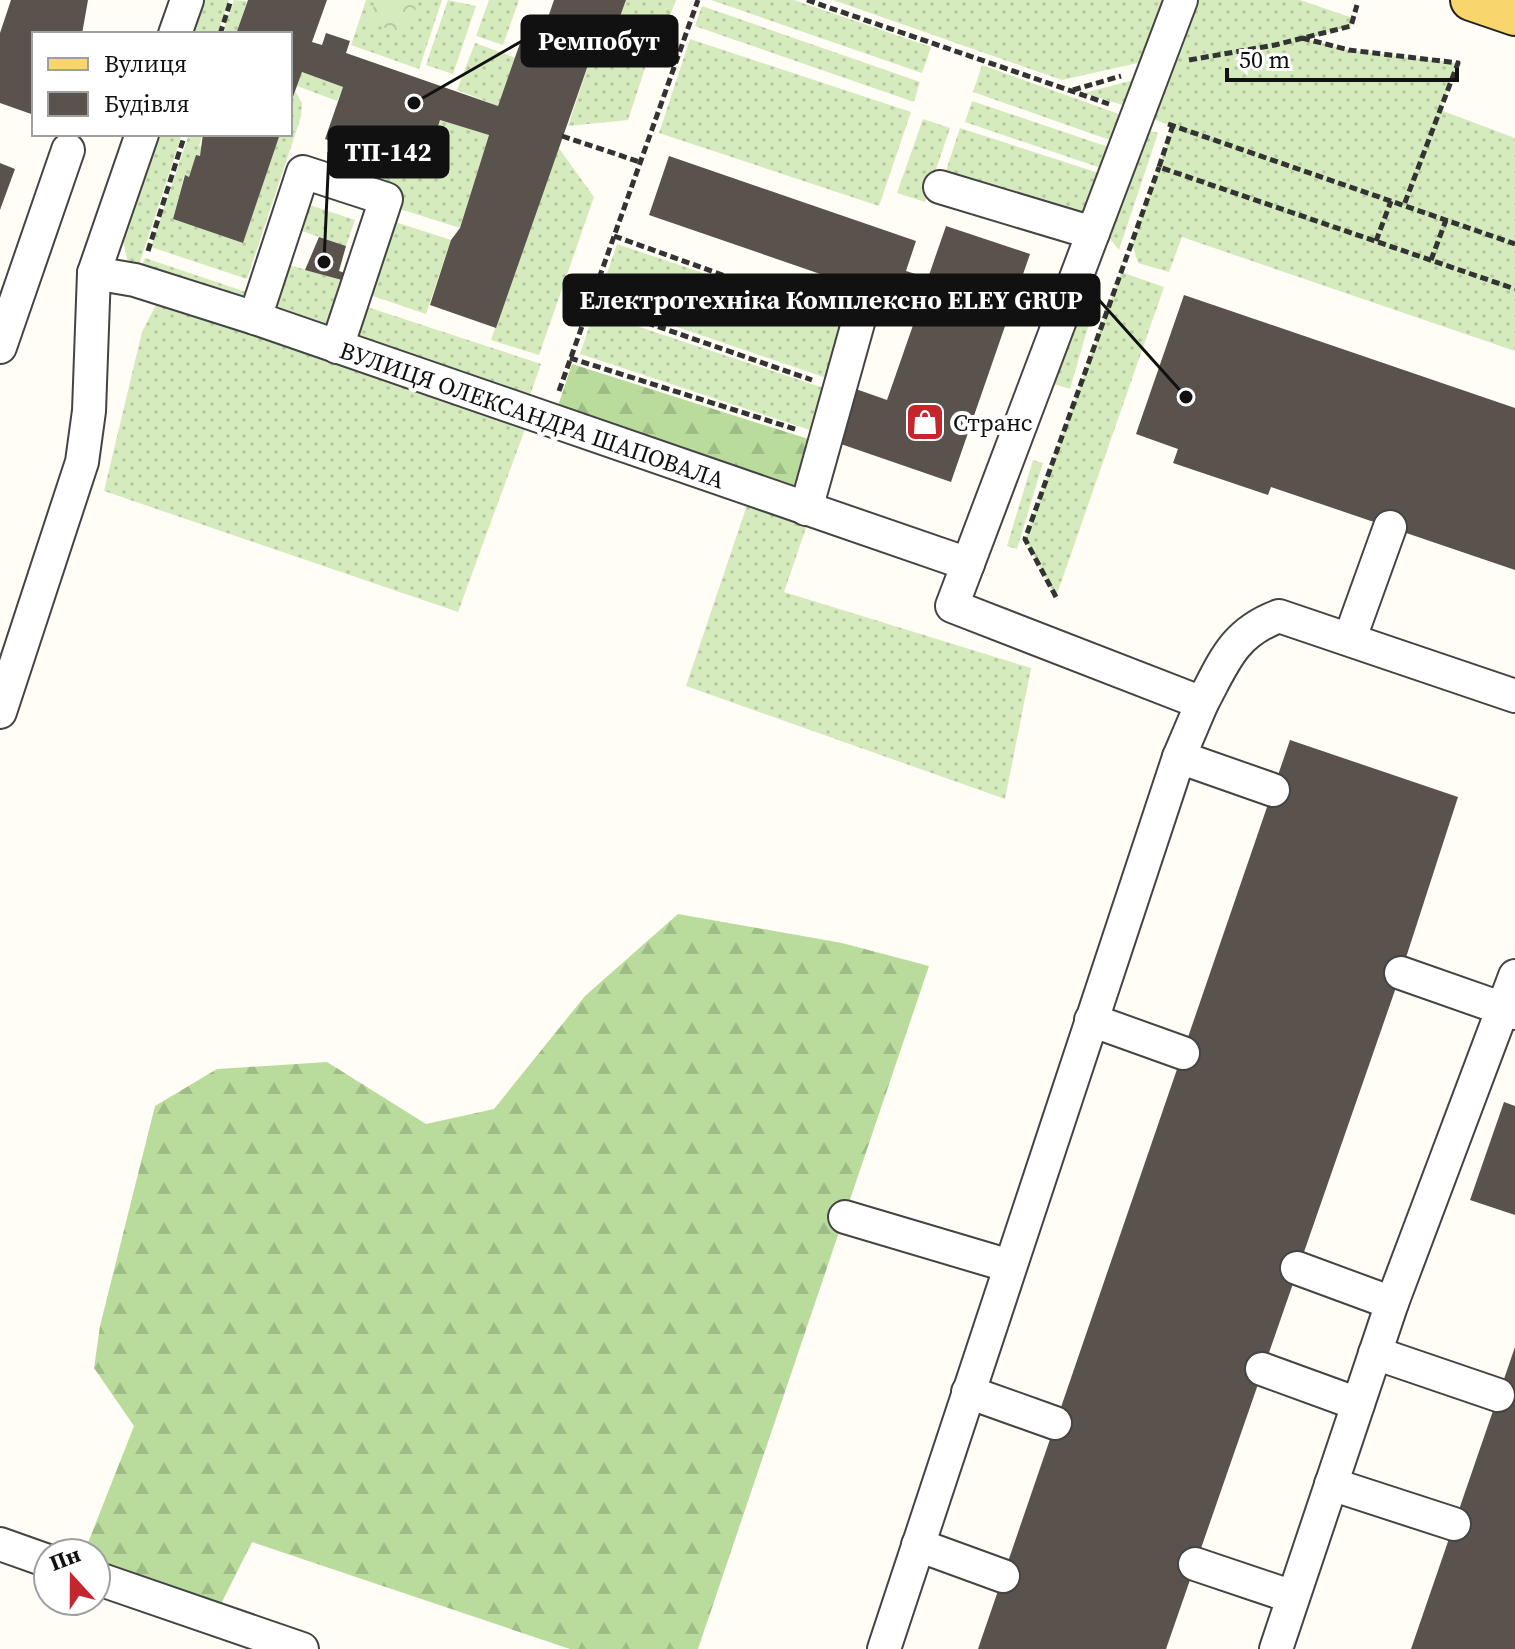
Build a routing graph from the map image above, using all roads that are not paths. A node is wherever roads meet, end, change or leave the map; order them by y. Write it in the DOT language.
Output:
graph roads {
  1 [pos="187,0"];
  2 [pos="1181,0"];
  3 [pos="1471,0"];
  4 [pos="1515,15"];
  5 [pos="176,32"];
  6 [pos="141,136"];
  7 [pos="68,150"];
  8 [pos="940,187"];
  9 [pos="1093,233"];
  10 [pos="94,273"];
  11 [pos="861,311"];
  12 [pos="255,318"];
  13 [pos="0,347"];
  14 [pos="337,347"];
  15 [pos="806,509"];
  16 [pos="1390,527"];
  17 [pos="968,564"];
  18 [pos="1350,638"];
  19 [pos="1515,696"];
  20 [pos="1202,703"];
  21 [pos="0,712"];
  22 [pos="1179,757"];
  23 [pos="1273,790"];
  24 [pos="1401,973"];
  25 [pos="1515,976"];
  26 [pos="1509,1011"];
  27 [pos="1091,1020"];
  28 [pos="1183,1053"];
  29 [pos="845,1217"];
  30 [pos="1010,1266"];
  31 [pos="1297,1268"];
  32 [pos="1392,1303"];
  33 [pos="1375,1353"];
  34 [pos="1262,1369"];
  35 [pos="968,1392"];
  36 [pos="1498,1395"];
  37 [pos="1358,1404"];
  38 [pos="1055,1423"];
  39 [pos="1331,1484"];
  40 [pos="1454,1524"];
  41 [pos="0,1544"];
  42 [pos="918,1545"];
  43 [pos="32,1555"];
  44 [pos="1195,1564"];
  45 [pos="1003,1576"];
  46 [pos="112,1584"];
  47 [pos="1293,1597"];
  48 [pos="302,1649"];
  49 [pos="884,1649"];
  50 [pos="1276,1649"];
  1 -- 5 [label="lane"];
  2 -- 9 [label="lane"];
  3 -- 4 [label="main road"];
  6 -- 10 [label="lane"];
  7 -- 13 [label="lane"];
  8 -- 9 [label="lane"];
  9 -- 17 [label="lane"];
  10 -- 12 [label="lane, ВУЛИЦЯ ОЛЕКСАНДРА ШАПОВАЛА"];
  10 -- 21 [label="lane"];
  11 -- 15 [label="lane"];
  12 -- 14 [label="lane, ВУЛИЦЯ ОЛЕКСАНДРА ШАПОВАЛА"];
  12 -- 14 [label="lane"];
  14 -- 15 [label="lane, ВУЛИЦЯ ОЛЕКСАНДРА ШАПОВАЛА"];
  15 -- 17 [label="lane, ВУЛИЦЯ ОЛЕКСАНДРА ШАПОВАЛА"];
  16 -- 18 [label="lane"];
  17 -- 20 [label="lane"];
  18 -- 19 [label="lane"];
  18 -- 20 [label="lane"];
  20 -- 22 [label="lane"];
  22 -- 23 [label="lane"];
  22 -- 27 [label="lane"];
  24 -- 26 [label="lane"];
  25 -- 26 [label="lane"];
  26 -- 32 [label="lane"];
  27 -- 28 [label="lane"];
  27 -- 30 [label="lane"];
  29 -- 30 [label="lane"];
  30 -- 35 [label="lane"];
  31 -- 32 [label="lane"];
  32 -- 33 [label="lane"];
  33 -- 36 [label="lane"];
  33 -- 37 [label="lane"];
  34 -- 37 [label="lane"];
  35 -- 38 [label="lane"];
  35 -- 42 [label="lane"];
  37 -- 39 [label="lane"];
  39 -- 40 [label="lane"];
  39 -- 47 [label="lane"];
  41 -- 43 [label="lane"];
  42 -- 45 [label="lane"];
  42 -- 49 [label="lane"];
  44 -- 47 [label="lane"];
  46 -- 48 [label="lane"];
  47 -- 50 [label="lane"];
}
